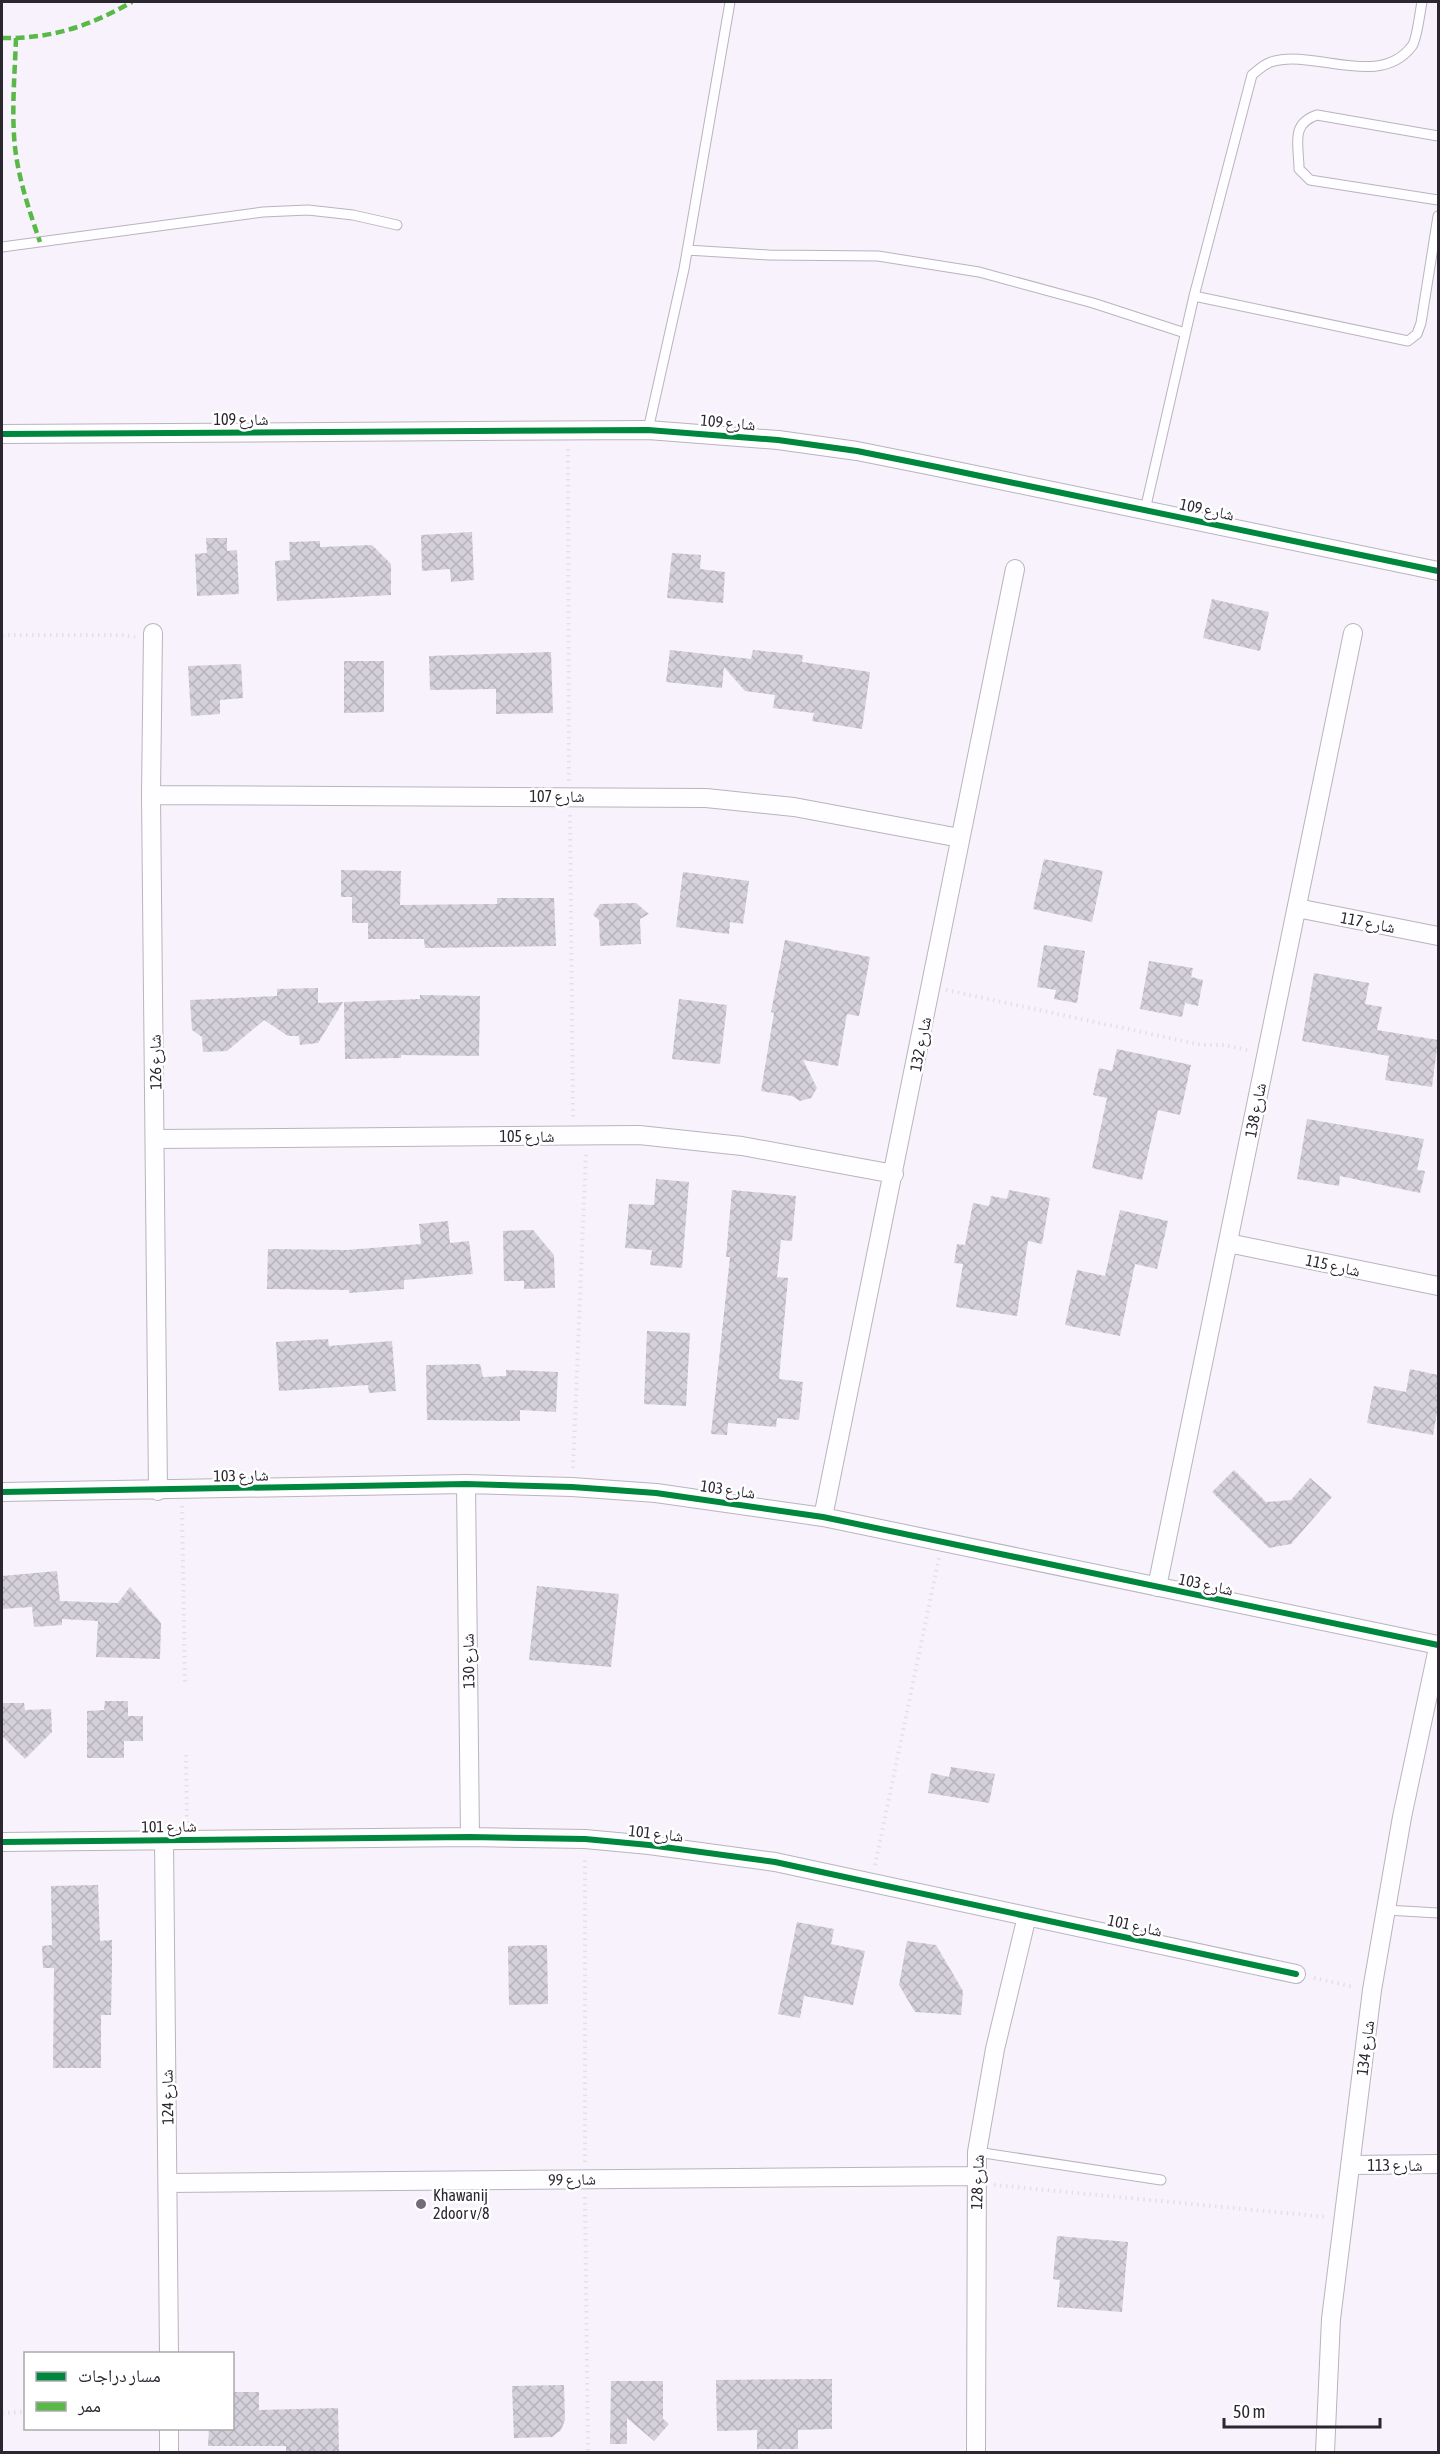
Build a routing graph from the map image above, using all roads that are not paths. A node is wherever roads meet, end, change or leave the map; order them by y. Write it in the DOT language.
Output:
graph roads {
  1 [pos="730,2"];
  2 [pos="1422,2"];
  3 [pos="1438,136"];
  4 [pos="1438,200"];
  5 [pos="1438,216"];
  6 [pos="397,225"];
  7 [pos="2,247"];
  8 [pos="687,250"];
  9 [pos="1194,296"];
  10 [pos="1185,333"];
  11 [pos="648,430"];
  12 [pos="2,434"];
  13 [pos="1145,510"];
  14 [pos="1015,569"];
  15 [pos="1438,571"];
  16 [pos="153,633"];
  17 [pos="1353,633"];
  18 [pos="151,795"];
  19 [pos="960,838"];
  20 [pos="1297,908"];
  21 [pos="1438,936"];
  22 [pos="156,1139"];
  23 [pos="894,1174"];
  24 [pos="1228,1243"];
  25 [pos="1438,1286"];
  26 [pos="466,1484"];
  27 [pos="158,1491"];
  28 [pos="2,1492"];
  29 [pos="823,1518"];
  30 [pos="1157,1587"];
  31 [pos="1438,1647"];
  32 [pos="470,1837"];
  33 [pos="164,1840"];
  34 [pos="2,1842"];
  35 [pos="1386,1910"];
  36 [pos="1438,1913"];
  37 [pos="1027,1916"];
  38 [pos="1296,1974"];
  39 [pos="977,2152"];
  40 [pos="1438,2164"];
  41 [pos="1351,2165"];
  42 [pos="975,2179"];
  43 [pos="1161,2180"];
  44 [pos="168,2183"];
  45 [pos="169,2352"];
  46 [pos="169,2430"];
  47 [pos="169,2452"];
  48 [pos="975,2452"];
  49 [pos="1325,2452"];
  1 -- 8 [label="lane"];
  2 -- 9 [label="lane"];
  3 -- 4 [label="lane"];
  5 -- 9 [label="lane"];
  6 -- 7 [label="lane"];
  8 -- 10 [label="lane"];
  8 -- 11 [label="lane"];
  9 -- 10 [label="lane"];
  10 -- 13 [label="lane"];
  11 -- 12 [label="street, شارع 109"];
  11 -- 13 [label="street, شارع 109"];
  13 -- 15 [label="street, شارع 109"];
  14 -- 19 [label="street, شارع 132"];
  16 -- 18 [label="street, شارع 126"];
  17 -- 20 [label="street, شارع 138"];
  18 -- 19 [label="street, شارع 107"];
  18 -- 22 [label="street, شارع 126"];
  19 -- 23 [label="street, شارع 132"];
  20 -- 21 [label="street, شارع 117"];
  20 -- 24 [label="street, شارع 138"];
  22 -- 23 [label="street, شارع 105"];
  22 -- 27 [label="street, شارع 126"];
  23 -- 29 [label="street, شارع 132"];
  24 -- 25 [label="street, شارع 115"];
  24 -- 30 [label="street, شارع 138"];
  26 -- 27 [label="street, شارع 103"];
  26 -- 29 [label="street, شارع 103"];
  26 -- 32 [label="street, شارع 130"];
  27 -- 28 [label="street, شارع 103"];
  29 -- 30 [label="street, شارع 103"];
  30 -- 31 [label="street, شارع 103"];
  31 -- 35 [label="street, شارع 134"];
  32 -- 33 [label="street, شارع 101"];
  32 -- 37 [label="street, شارع 101"];
  33 -- 34 [label="street, شارع 101"];
  33 -- 44 [label="street, شارع 124"];
  35 -- 36 [label="lane"];
  35 -- 41 [label="street, شارع 134"];
  37 -- 38 [label="street, شارع 101"];
  37 -- 39 [label="street, شارع 128"];
  39 -- 42 [label="street, شارع 128"];
  39 -- 43 [label="lane"];
  40 -- 41 [label="street, شارع 113"];
  41 -- 49 [label="street, شارع 134"];
  42 -- 44 [label="street, شارع 99"];
  42 -- 48 [label="street, شارع 128"];
  44 -- 45 [label="street, شارع 124"];
  46 -- 47 [label="street"];
}
